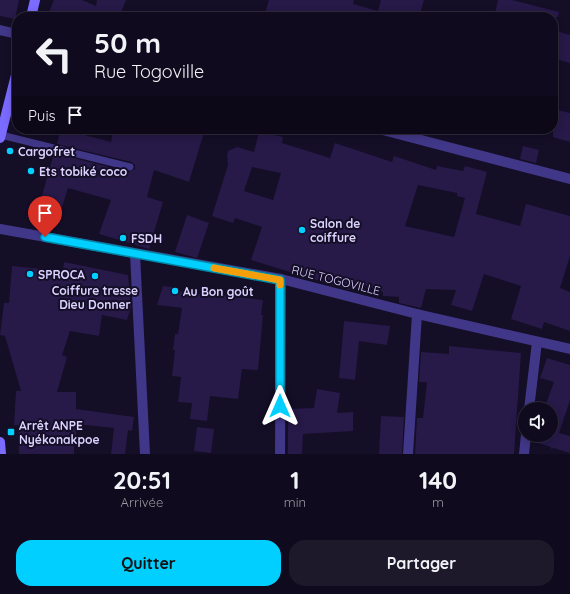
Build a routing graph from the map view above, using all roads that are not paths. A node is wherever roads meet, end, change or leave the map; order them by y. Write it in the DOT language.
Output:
graph roads {
  1 [pos="35,0"];
  2 [pos="32,12"];
  3 [pos="0,30"];
  4 [pos="12,33"];
  5 [pos="12,90"];
  6 [pos="398,134"];
  7 [pos="0,137"];
  8 [pos="130,167"];
  9 [pos="570,179"];
  10 [pos="0,229"];
  11 [pos="135,254"];
  12 [pos="280,280"];
  13 [pos="417,314"];
  14 [pos="537,342"];
  15 [pos="570,349"];
  16 [pos="530,402"];
  17 [pos="0,442"];
  18 [pos="525,442"];
  19 [pos="1,454"];
  20 [pos="145,454"];
  21 [pos="280,454"];
  22 [pos="408,454"];
  23 [pos="524,454"];
  1 -- 2 [label="street"];
  3 -- 4 [label="street"];
  5 -- 7 [label="street"];
  6 -- 9 [label="street"];
  7 -- 8 [label="lane"];
  10 -- 11 [label="street, RUE TOGOVILLE"];
  11 -- 12 [label="street, RUE TOGOVILLE"];
  11 -- 20 [label="street"];
  12 -- 13 [label="street, RUE TOGOVILLE"];
  12 -- 21 [label="street"];
  13 -- 14 [label="street, RUE TOGOVILLE"];
  13 -- 22 [label="street"];
  14 -- 15 [label="street, RUE TOGOVILLE"];
  14 -- 16 [label="street"];
  17 -- 19 [label="street"];
  18 -- 23 [label="street"];
}
